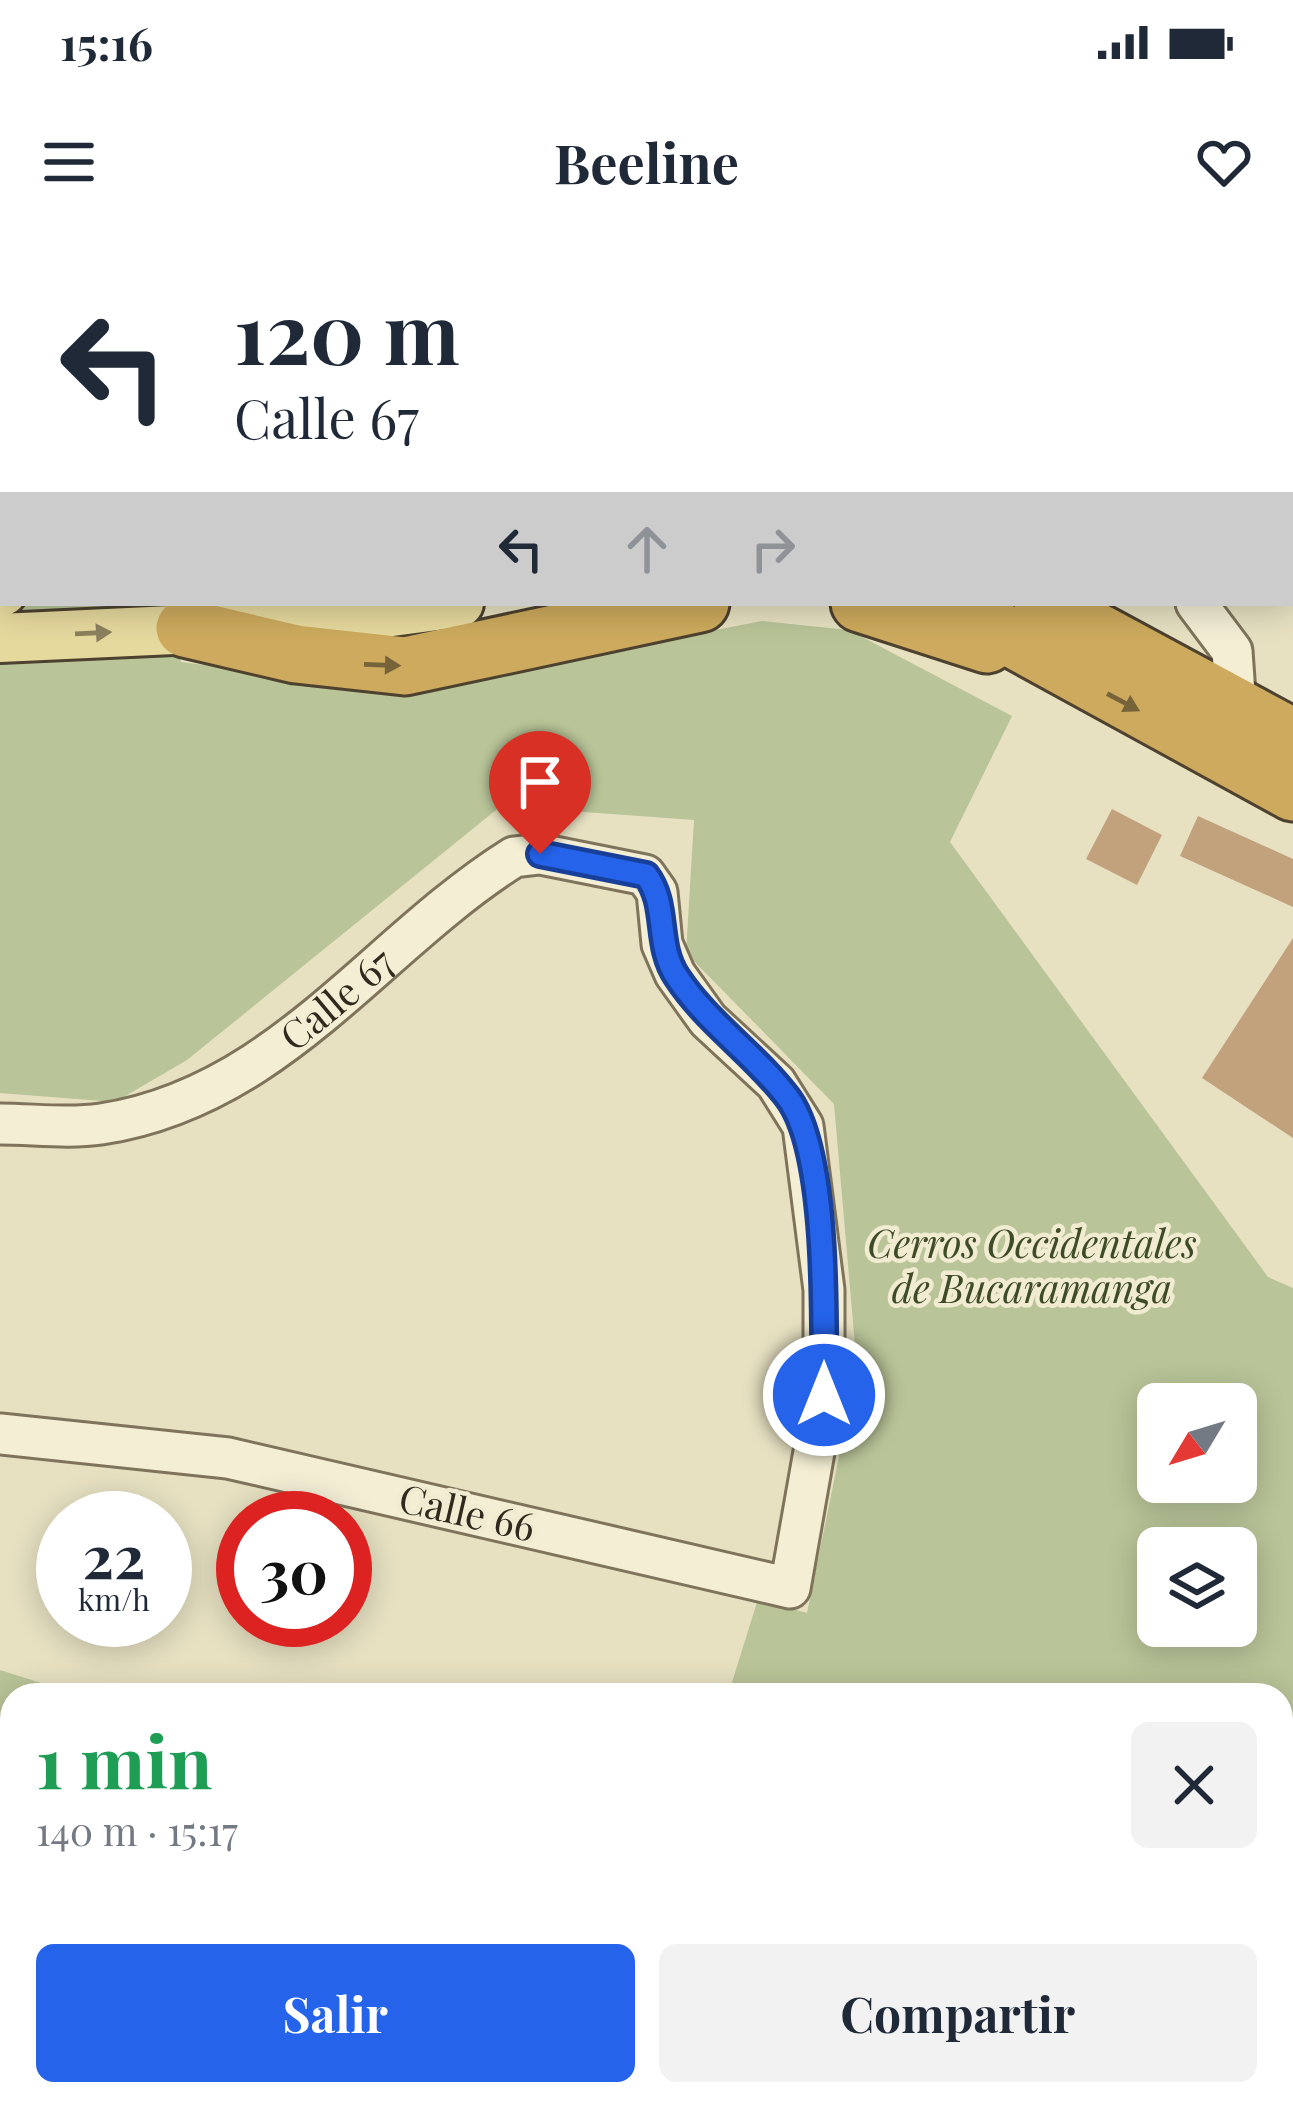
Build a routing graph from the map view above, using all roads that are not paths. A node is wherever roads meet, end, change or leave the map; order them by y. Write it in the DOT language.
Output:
graph roads {
  1 [pos="439,606"];
  2 [pos="686,606"];
  3 [pos="869,606"];
  4 [pos="953,606"];
  5 [pos="1051,606"];
  6 [pos="1198,606"];
  7 [pos="1114,626"];
  8 [pos="185,628"];
  9 [pos="0,638"];
  10 [pos="1056,666"];
  11 [pos="1236,708"];
  12 [pos="1293,738"];
  13 [pos="1293,792"];
  14 [pos="0,1124"];
  15 [pos="0,1434"];
  16 [pos="790,1588"];
  1 -- 8 [label="main road"];
  8 -- 2 [label="highway, one-way"];
  3 -- 10 [label="highway"];
  4 -- 10 [label="highway"];
  5 -- 7 [label="highway"];
  6 -- 11 [label="street"];
  7 -- 11 [label="highway"];
  9 -- 8 [label="main road, one-way"];
  10 -- 13 [label="highway, one-way"];
  11 -- 12 [label="highway"];
  14 -- 16 [label="street, Calle 67"];
  15 -- 16 [label="street, Calle 66"];
}
